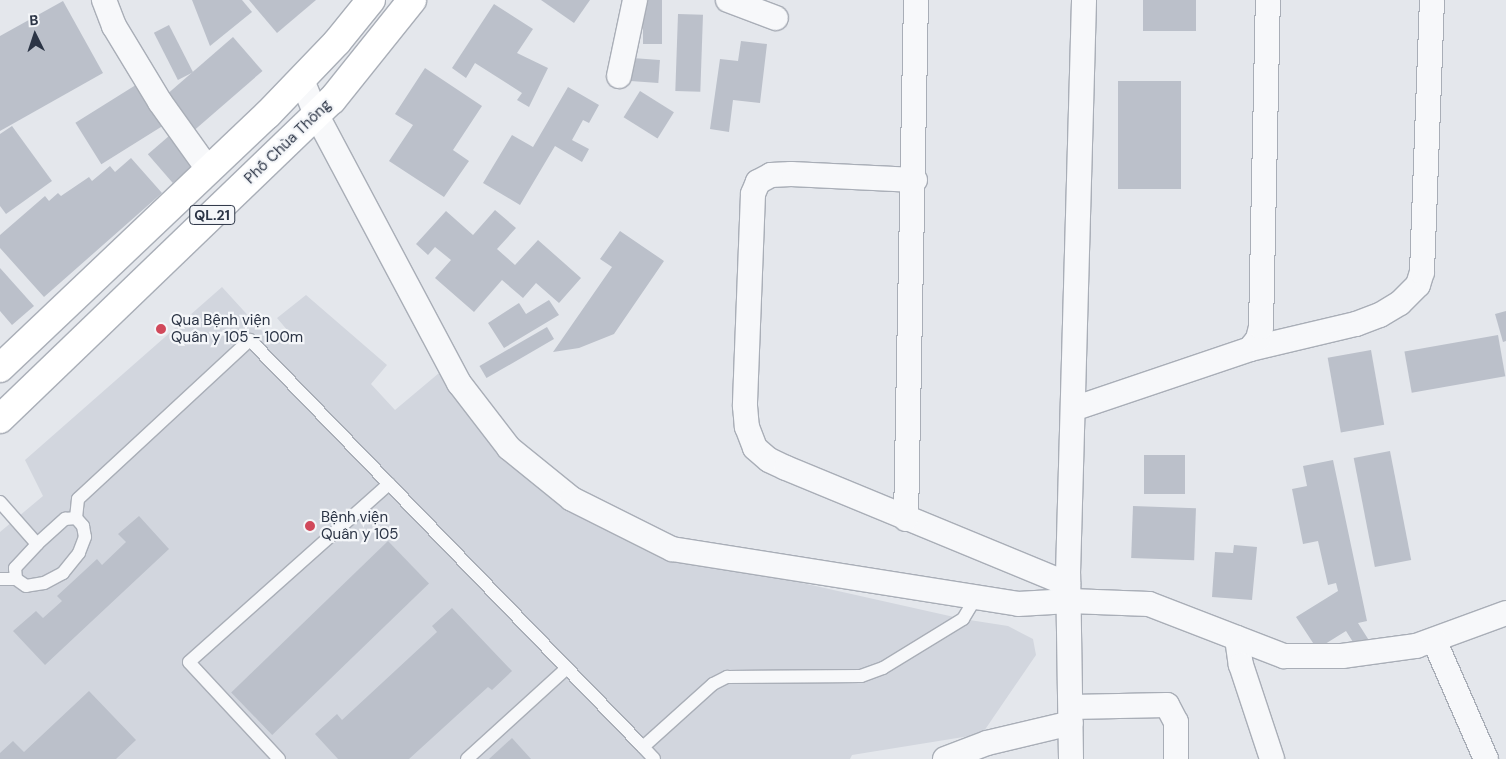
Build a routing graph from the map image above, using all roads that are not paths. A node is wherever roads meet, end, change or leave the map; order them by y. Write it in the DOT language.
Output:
graph roads {
  1 [pos="104,0"];
  2 [pos="371,0"];
  3 [pos="412,0"];
  4 [pos="636,0"];
  5 [pos="728,0"];
  6 [pos="916,0"];
  7 [pos="1084,0"];
  8 [pos="1268,0"];
  9 [pos="1432,0"];
  10 [pos="776,18"];
  11 [pos="618,76"];
  12 [pos="302,80"];
  13 [pos="316,114"];
  14 [pos="208,169"];
  15 [pos="915,180"];
  16 [pos="1250,349"];
  17 [pos="0,368"];
  18 [pos="1073,409"];
  19 [pos="0,418"];
  20 [pos="389,484"];
  21 [pos="0,502"];
  22 [pos="76,518"];
  23 [pos="906,519"];
  24 [pos="37,544"];
  25 [pos="16,579"];
  26 [pos="0,580"];
  27 [pos="1069,593"];
  28 [pos="976,597"];
  29 [pos="1506,613"];
  30 [pos="1237,638"];
  31 [pos="1434,640"];
  32 [pos="567,668"];
  33 [pos="1071,715"];
  34 [pos="643,747"];
  35 [pos="279,759"];
  36 [pos="467,759"];
  37 [pos="654,759"];
  38 [pos="944,759"];
  39 [pos="1071,759"];
  40 [pos="1176,759"];
  41 [pos="1272,759"];
  42 [pos="1486,759"];
  1 -- 14 [label="street"];
  2 -- 12 [label="highway, QL.21"];
  3 -- 13 [label="highway, Phố Chùa Thông / QL.21"];
  4 -- 11 [label="street"];
  5 -- 10 [label="street"];
  6 -- 15 [label="street"];
  7 -- 18 [label="street"];
  8 -- 16 [label="street"];
  9 -- 16 [label="street"];
  12 -- 13 [label="street"];
  12 -- 14 [label="highway, QL.21"];
  13 -- 19 [label="highway, Phố Chùa Thông / QL.21"];
  13 -- 28 [label="street"];
  14 -- 17 [label="highway, QL.21"];
  15 -- 23 [label="street"];
  15 -- 23 [label="street"];
  16 -- 18 [label="street"];
  18 -- 27 [label="street"];
  20 -- 22 [label="lane"];
  20 -- 32 [label="lane"];
  20 -- 35 [label="lane"];
  21 -- 24 [label="lane"];
  22 -- 24 [label="lane"];
  22 -- 25 [label="lane"];
  23 -- 27 [label="street"];
  24 -- 25 [label="lane"];
  25 -- 26 [label="lane"];
  27 -- 28 [label="street"];
  27 -- 30 [label="street"];
  27 -- 33 [label="street"];
  28 -- 34 [label="lane"];
  29 -- 31 [label="street"];
  30 -- 31 [label="street"];
  30 -- 41 [label="street"];
  31 -- 42 [label="street"];
  32 -- 34 [label="lane"];
  32 -- 36 [label="lane"];
  33 -- 38 [label="street"];
  33 -- 39 [label="street"];
  33 -- 40 [label="street"];
  34 -- 37 [label="lane"];
}
